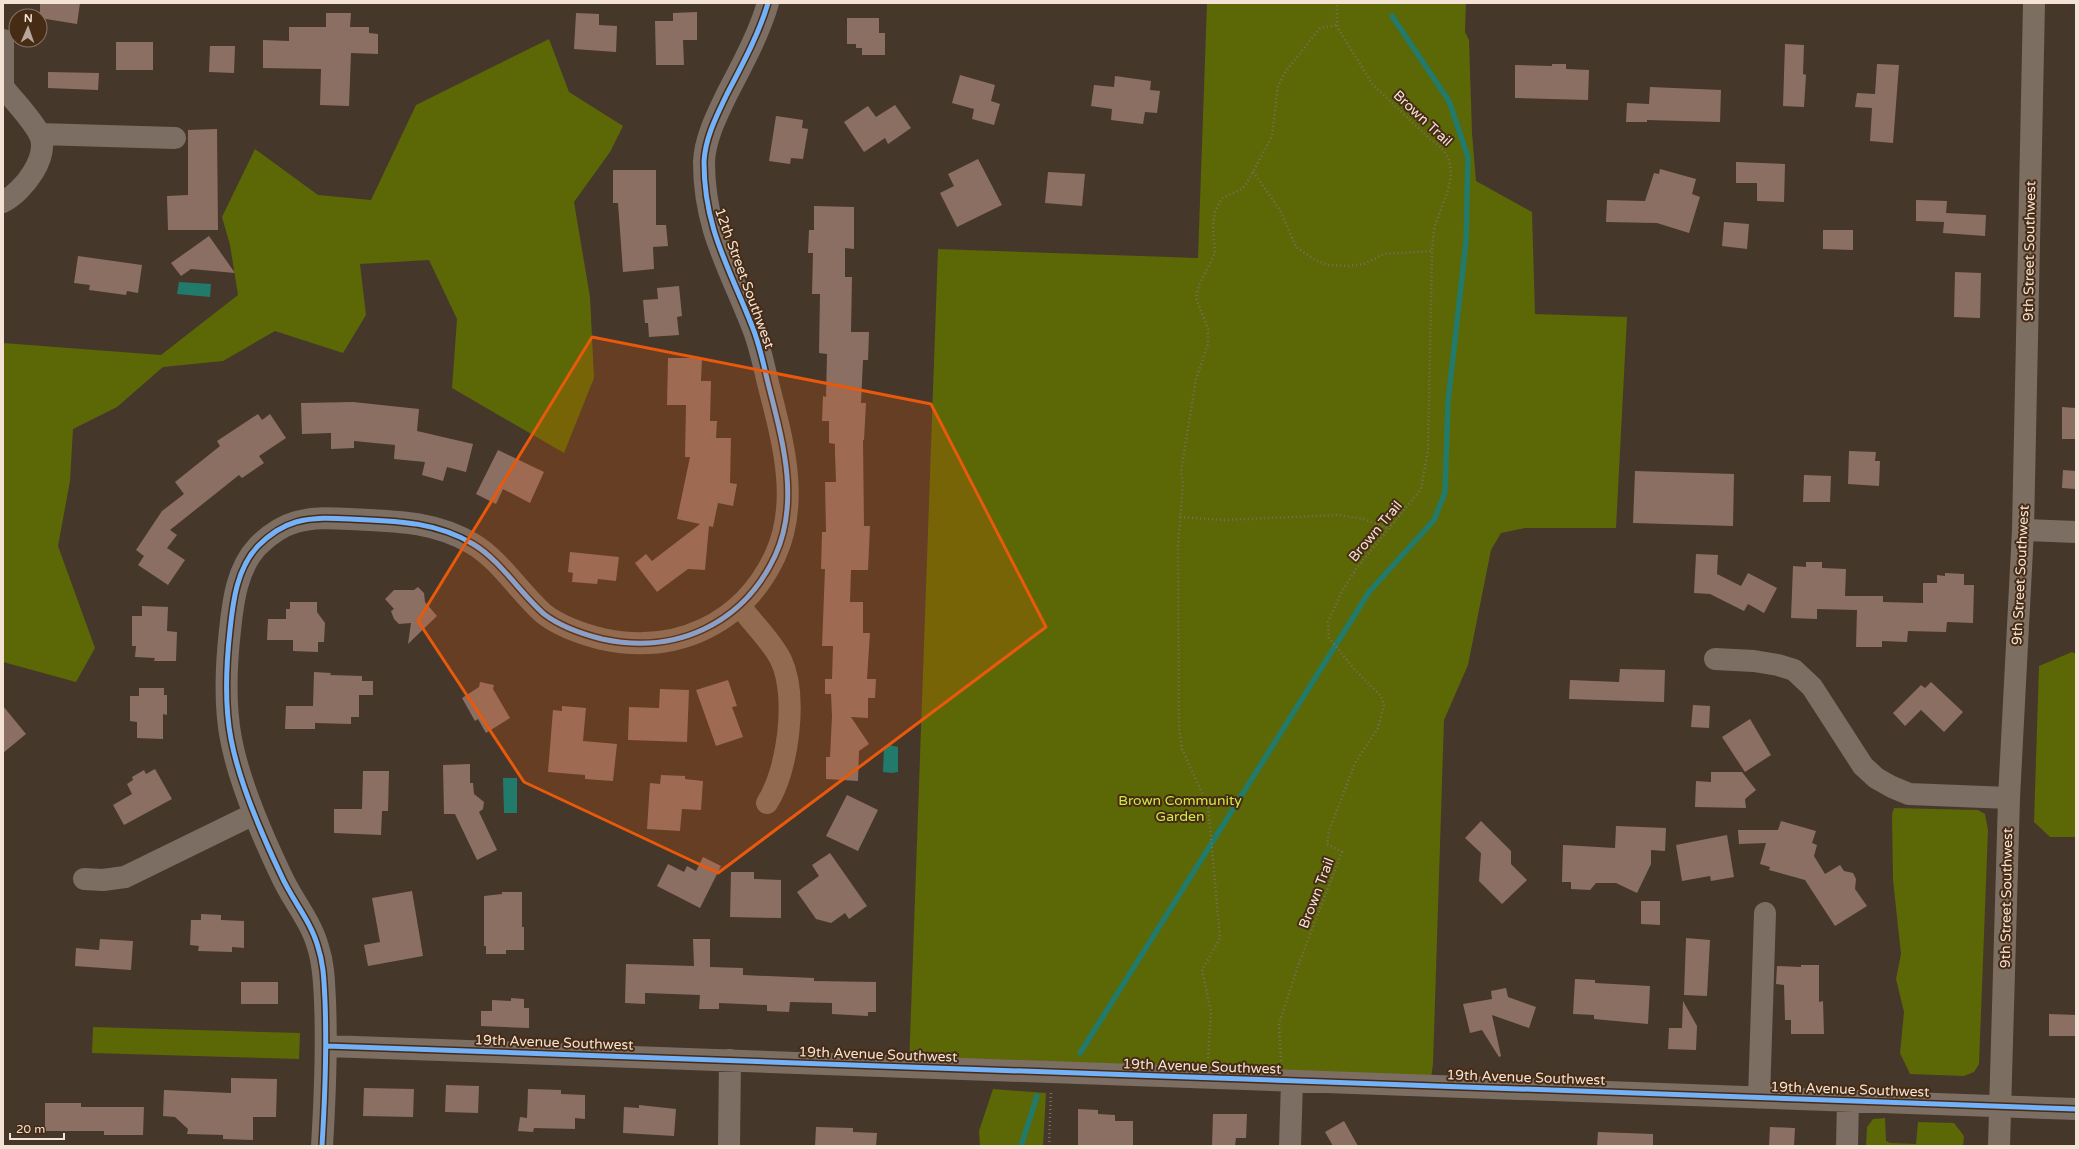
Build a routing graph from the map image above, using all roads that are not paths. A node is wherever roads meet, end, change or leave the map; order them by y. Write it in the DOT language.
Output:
graph roads {
  1 [pos="768,3"];
  2 [pos="2034,3"];
  3 [pos="3,40"];
  4 [pos="4,90"];
  5 [pos="39,134"];
  6 [pos="175,138"];
  7 [pos="3,202"];
  8 [pos="2023,530"];
  9 [pos="2076,532"];
  10 [pos="740,606"];
  11 [pos="1715,659"];
  12 [pos="2009,798"];
  13 [pos="767,803"];
  14 [pos="254,814"];
  15 [pos="84,879"];
  16 [pos="1765,913"];
  17 [pos="327,1046"];
  18 [pos="730,1060"];
  19 [pos="1286,1072"];
  20 [pos="1759,1098"];
  21 [pos="1848,1101"];
  22 [pos="2001,1107"];
  23 [pos="2076,1108"];
  24 [pos="322,1146"];
  25 [pos="729,1146"];
  26 [pos="1290,1146"];
  27 [pos="1847,1146"];
  28 [pos="1999,1146"];
  1 -- 10 [label="street, 12th Street Southwest"];
  2 -- 8 [label="main road, 9th Street Southwest"];
  3 -- 4 [label="street"];
  4 -- 5 [label="street"];
  5 -- 6 [label="street"];
  5 -- 7 [label="street"];
  8 -- 9 [label="street"];
  8 -- 12 [label="main road, 9th Street Southwest"];
  10 -- 13 [label="street"];
  10 -- 14 [label="street, 12th Street Southwest"];
  11 -- 12 [label="street"];
  12 -- 22 [label="main road, 9th Street Southwest"];
  14 -- 15 [label="street"];
  14 -- 17 [label="street, 12th Street Southwest"];
  16 -- 20 [label="street"];
  17 -- 18 [label="street, 19th Avenue Southwest"];
  17 -- 24 [label="street, 12th Street Southwest"];
  18 -- 19 [label="street, 19th Avenue Southwest"];
  18 -- 25 [label="street"];
  19 -- 20 [label="street, 19th Avenue Southwest"];
  19 -- 26 [label="street"];
  20 -- 21 [label="street, 19th Avenue Southwest"];
  21 -- 22 [label="street, 19th Avenue Southwest"];
  21 -- 27 [label="street"];
  22 -- 23 [label="street, 19th Avenue Southwest"];
  22 -- 28 [label="main road, 9th Street Southwest"];
}
